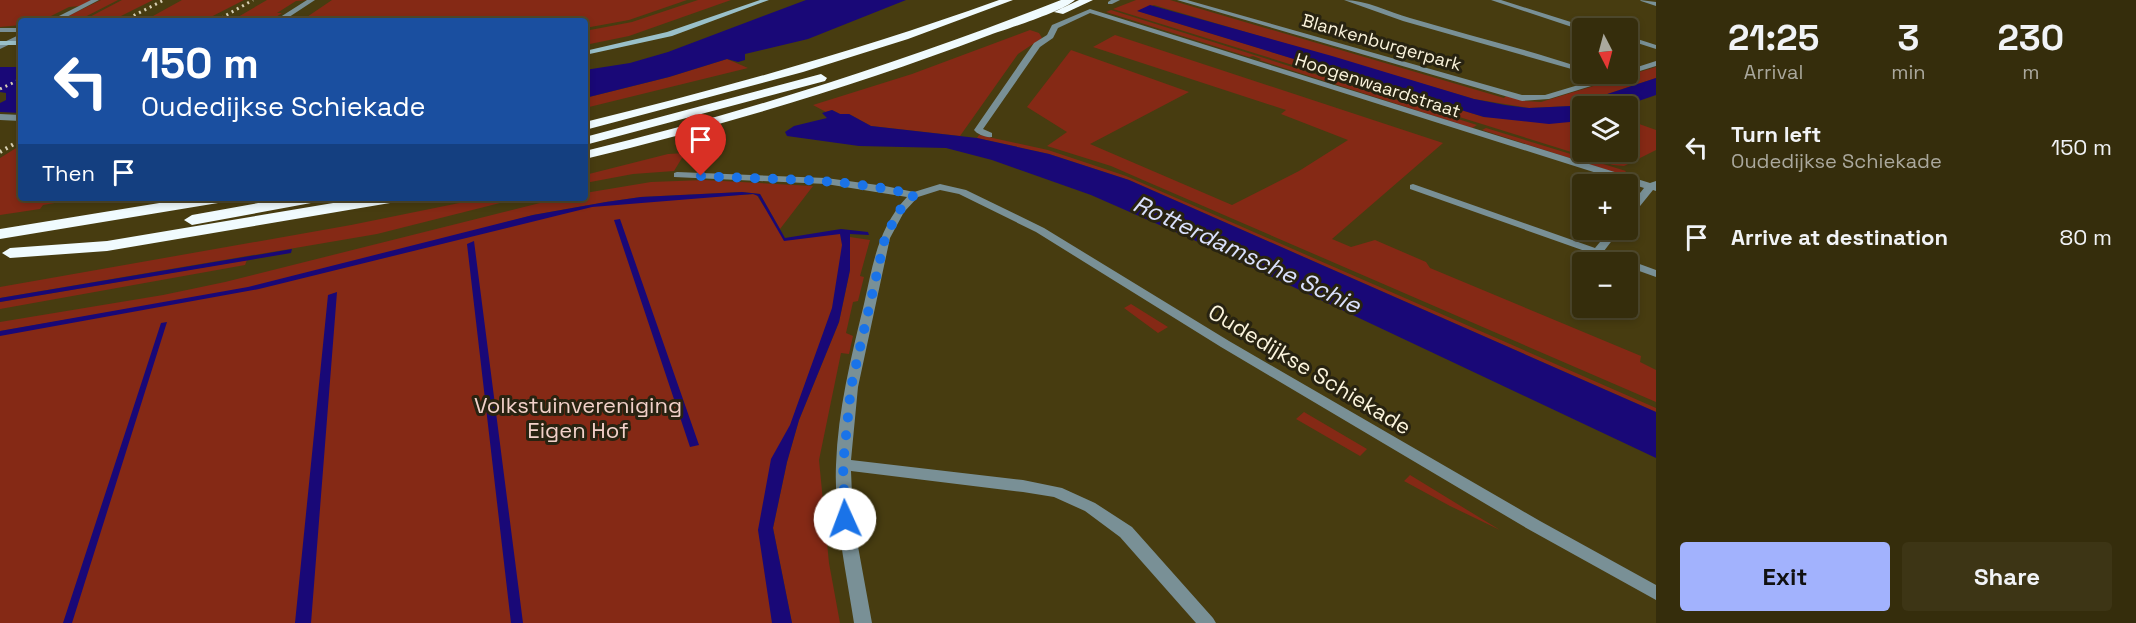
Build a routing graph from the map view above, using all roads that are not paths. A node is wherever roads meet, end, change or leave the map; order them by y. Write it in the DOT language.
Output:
graph roads {
  1 [pos="96,0"];
  2 [pos="312,0"];
  3 [pos="755,0"];
  4 [pos="766,0"];
  5 [pos="977,0"];
  6 [pos="1008,0"];
  7 [pos="1043,0"];
  8 [pos="1070,0"];
  9 [pos="1180,0"];
  10 [pos="1347,0"];
  11 [pos="1494,0"];
  12 [pos="1510,0"];
  13 [pos="1642,0"];
  14 [pos="1656,4"];
  15 [pos="1089,6"];
  16 [pos="59,18"];
  17 [pos="283,18"];
  18 [pos="1572,20"];
  19 [pos="1572,24"];
  20 [pos="0,30"];
  21 [pos="18,30"];
  22 [pos="903,37"];
  23 [pos="18,38"];
  24 [pos="18,43"];
  25 [pos="1638,43"];
  26 [pos="2,46"];
  27 [pos="18,49"];
  28 [pos="944,49"];
  29 [pos="1656,49"];
  30 [pos="588,50"];
  31 [pos="588,50"];
  32 [pos="1656,63"];
  33 [pos="1572,66"];
  34 [pos="1638,69"];
  35 [pos="1586,84"];
  36 [pos="0,117"];
  37 [pos="18,118"];
  38 [pos="588,125"];
  39 [pos="989,135"];
  40 [pos="588,140"];
  41 [pos="588,154"];
  42 [pos="677,175"];
  43 [pos="1413,186"];
  44 [pos="1654,186"];
  45 [pos="914,195"];
  46 [pos="200,201"];
  47 [pos="295,201"];
  48 [pos="372,201"];
  49 [pos="1638,203"];
  50 [pos="0,234"];
  51 [pos="1607,240"];
  52 [pos="1597,252"];
  53 [pos="5,254"];
  54 [pos="1638,267"];
  55 [pos="1656,274"];
  56 [pos="843,465"];
  57 [pos="1656,593"];
  58 [pos="863,623"];
  59 [pos="1207,623"];
  1 -- 16 [label="street"];
  2 -- 17 [label="street"];
  3 -- 30 [label="main road"];
  4 -- 31 [label="main road"];
  5 -- 22 [label="highway"];
  6 -- 22 [label="highway"];
  7 -- 40 [label="highway"];
  8 -- 28 [label="highway"];
  9 -- 35 [label="street, Blankenburgerpark"];
  10 -- 33 [label="street"];
  11 -- 19 [label="street"];
  12 -- 18 [label="street"];
  13 -- 14 [label="street"];
  15 -- 28 [label="highway"];
  15 -- 39 [label="street"];
  15 -- 44 [label="street, Hoogenwaardstraat"];
  20 -- 21 [label="street"];
  22 -- 38 [label="highway"];
  23 -- 26 [label="street"];
  24 -- 26 [label="main road"];
  25 -- 29 [label="street"];
  26 -- 27 [label="main road"];
  28 -- 41 [label="highway"];
  32 -- 34 [label="street"];
  36 -- 37 [label="street"];
  42 -- 45 [label="street"];
  43 -- 52 [label="street"];
  44 -- 49 [label="street"];
  45 -- 56 [label="street"];
  45 -- 57 [label="street, Oudedijkse Schiekade"];
  46 -- 50 [label="highway"];
  47 -- 53 [label="highway"];
  48 -- 53 [label="highway"];
  51 -- 52 [label="street"];
  54 -- 55 [label="street"];
  56 -- 58 [label="street"];
  56 -- 59 [label="street"];
}
